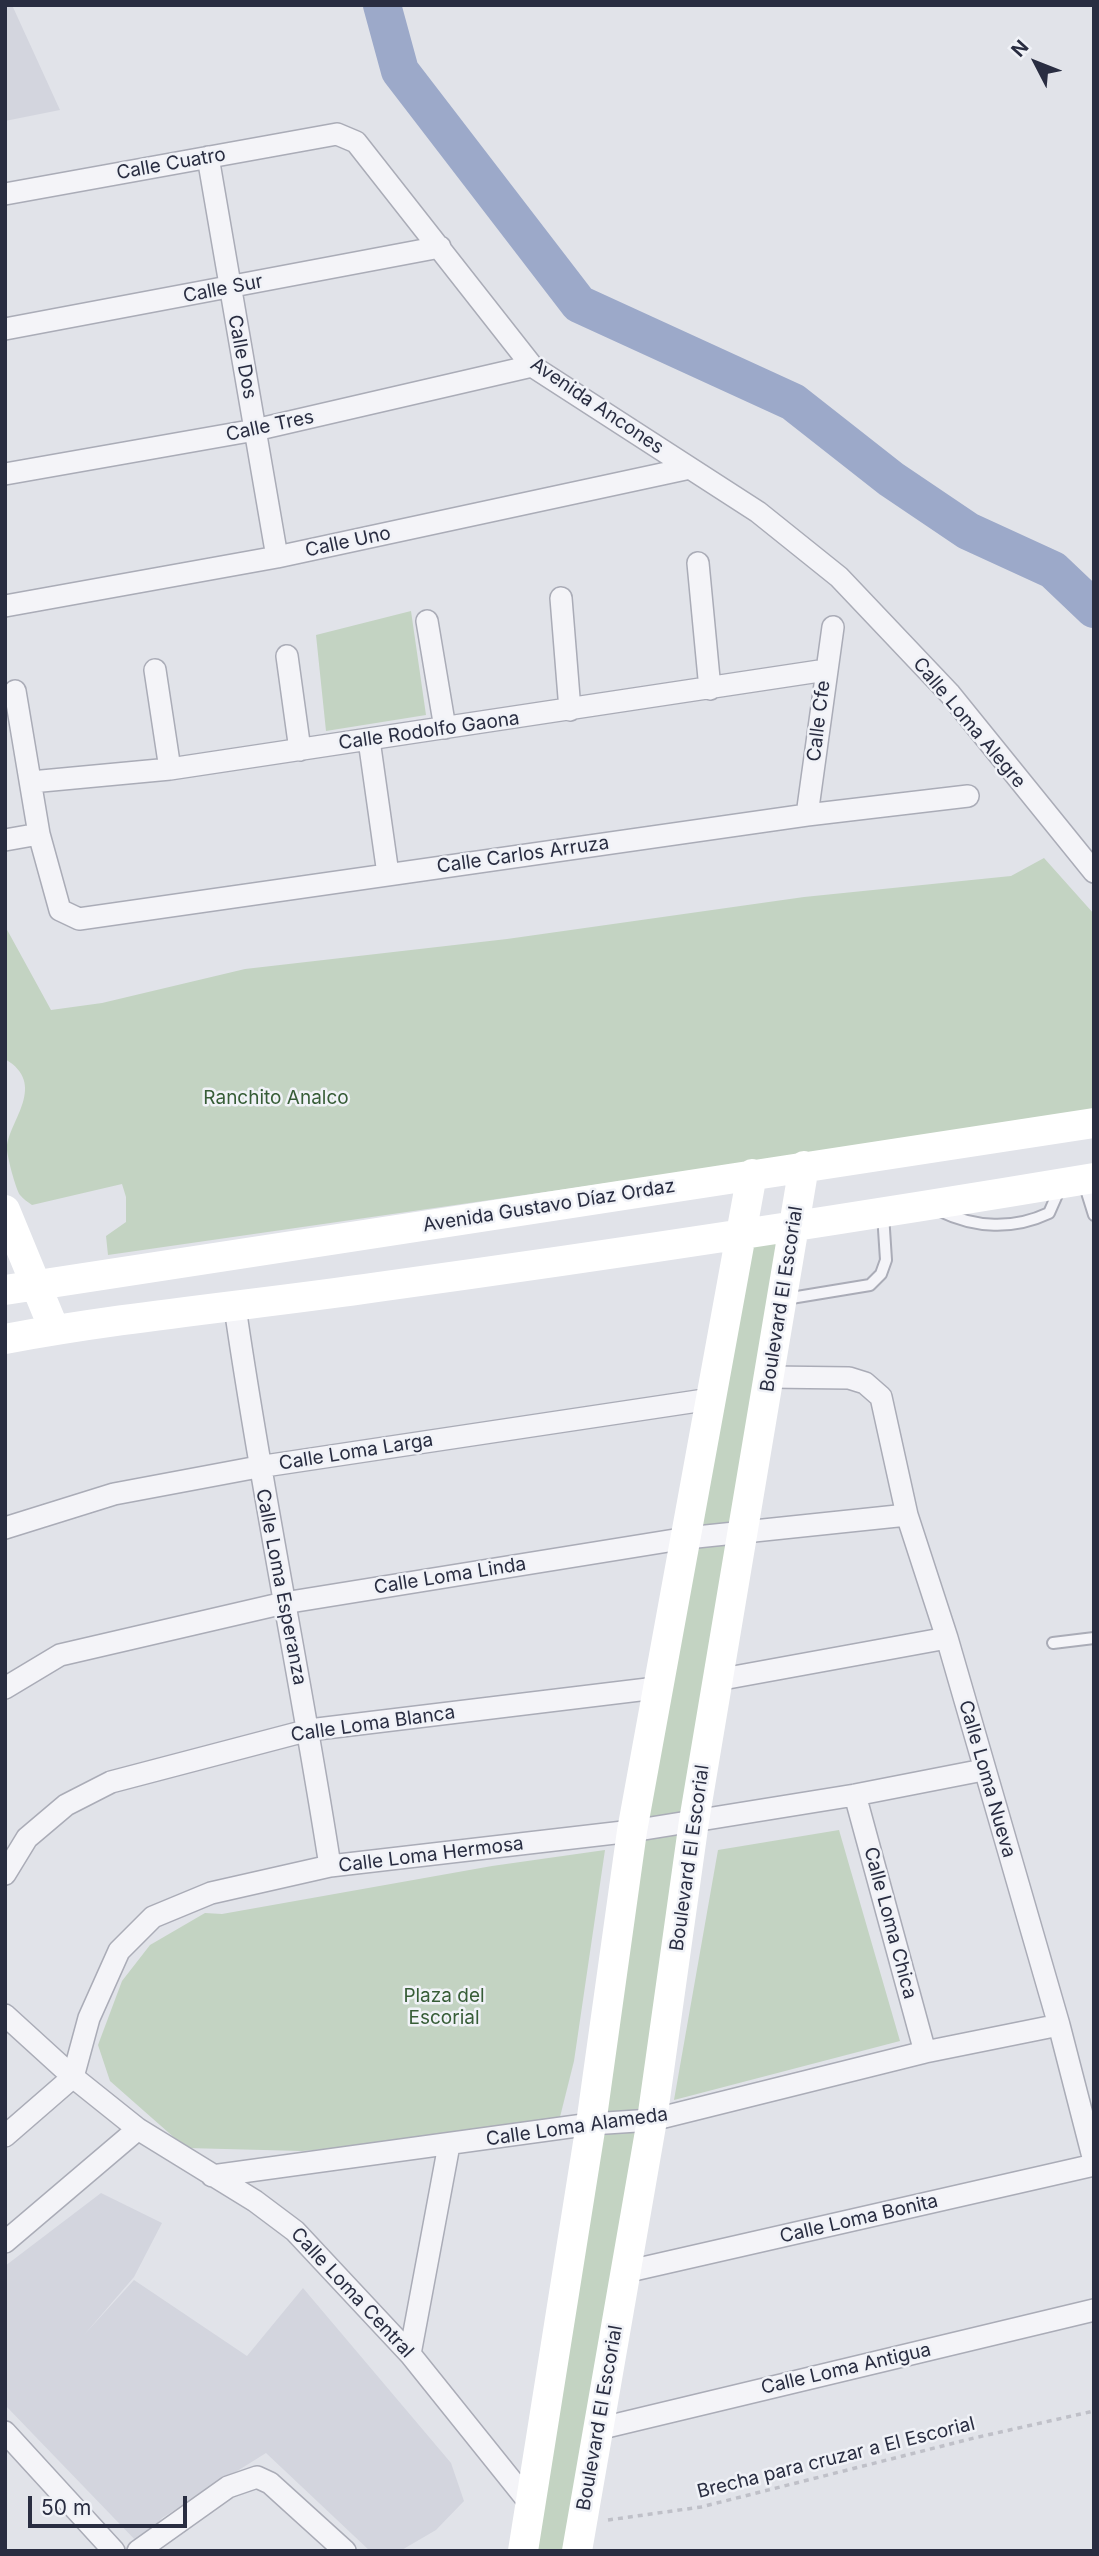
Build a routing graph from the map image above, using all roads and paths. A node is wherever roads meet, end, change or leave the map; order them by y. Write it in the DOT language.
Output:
graph roads {
  1 [pos="337,134"];
  2 [pos="208,157"];
  3 [pos="5,194"];
  4 [pos="440,247"];
  5 [pos="229,288"];
  6 [pos="5,328"];
  7 [pos="532,366"];
  8 [pos="256,430"];
  9 [pos="690,468"];
  10 [pos="5,474"];
  11 [pos="277,557"];
  12 [pos="698,563"];
  13 [pos="839,577"];
  14 [pos="561,598"];
  15 [pos="5,606"];
  16 [pos="428,621"];
  17 [pos="833,627"];
  18 [pos="287,656"];
  19 [pos="155,670"];
  20 [pos="826,670"];
  21 [pos="710,689"];
  22 [pos="15,691"];
  23 [pos="570,710"];
  24 [pos="445,728"];
  25 [pos="369,740"];
  26 [pos="300,750"];
  27 [pos="170,769"];
  28 [pos="31,782"];
  29 [pos="968,796"];
  30 [pos="807,815"];
  31 [pos="40,834"];
  32 [pos="5,840"];
  33 [pos="1094,872"];
  34 [pos="388,874"];
  35 [pos="1094,1124"];
  36 [pos="804,1166"];
  37 [pos="752,1174"];
  38 [pos="1079,1181"];
  39 [pos="5,1210"];
  40 [pos="883,1213"];
  41 [pos="1094,1215"];
  42 [pos="795,1228"];
  43 [pos="742,1236"];
  44 [pos="37,1285"];
  45 [pos="5,1290"];
  46 [pos="783,1299"];
  47 [pos="235,1307"];
  48 [pos="54,1329"];
  49 [pos="15,1337"];
  50 [pos="769,1377"];
  51 [pos="711,1399"];
  52 [pos="258,1467"];
  53 [pos="907,1515"];
  54 [pos="5,1528"];
  55 [pos="742,1534"];
  56 [pos="687,1538"];
  57 [pos="284,1603"];
  58 [pos="947,1638"];
  59 [pos="1094,1638"];
  60 [pos="1053,1643"];
  61 [pos="717,1680"];
  62 [pos="5,1688"];
  63 [pos="656,1688"];
  64 [pos="309,1730"];
  65 [pos="983,1770"];
  66 [pos="855,1795"];
  67 [pos="694,1821"];
  68 [pos="632,1831"];
  69 [pos="330,1866"];
  70 [pos="5,1874"];
  71 [pos="5,2015"];
  72 [pos="1059,2025"];
  73 [pos="925,2052"];
  74 [pos="73,2077"];
  75 [pos="652,2120"];
  76 [pos="591,2124"];
  77 [pos="138,2129"];
  78 [pos="5,2136"];
  79 [pos="449,2145"];
  80 [pos="1094,2163"];
  81 [pos="212,2176"];
  82 [pos="5,2242"];
  83 [pos="625,2272"];
  84 [pos="1094,2310"];
  85 [pos="410,2354"];
  86 [pos="1094,2411"];
  87 [pos="598,2429"];
  88 [pos="5,2432"];
  89 [pos="532,2506"];
  90 [pos="597,2521"];
  91 [pos="114,2551"];
  92 [pos="138,2551"];
  93 [pos="345,2551"];
  94 [pos="523,2551"];
  95 [pos="577,2551"];
  1 -- 2 [label="street, Calle Cuatro"];
  1 -- 4 [label="street, Avenida Ancones"];
  2 -- 3 [label="street, Calle Cuatro"];
  2 -- 5 [label="street, Calle Dos"];
  4 -- 5 [label="street, Calle Sur"];
  4 -- 7 [label="street, Avenida Ancones"];
  5 -- 6 [label="street, Calle Sur"];
  5 -- 8 [label="street, Calle Dos"];
  7 -- 8 [label="street, Calle Tres"];
  7 -- 9 [label="street, Avenida Ancones"];
  8 -- 10 [label="street, Calle Tres"];
  8 -- 11 [label="street, Calle Dos"];
  9 -- 11 [label="street, Calle Uno"];
  9 -- 13 [label="street, Avenida Ancones"];
  11 -- 15 [label="street, Calle Uno"];
  12 -- 21 [label="street"];
  13 -- 33 [label="street, Calle Loma Alegre"];
  14 -- 23 [label="street"];
  16 -- 24 [label="street"];
  17 -- 20 [label="street, Calle Cfe"];
  18 -- 26 [label="street"];
  19 -- 27 [label="street"];
  20 -- 21 [label="street, Calle Rodolfo Gaona"];
  20 -- 30 [label="street, Calle Cfe"];
  21 -- 23 [label="street, Calle Rodolfo Gaona"];
  22 -- 28 [label="street"];
  23 -- 24 [label="street, Calle Rodolfo Gaona"];
  24 -- 25 [label="street, Calle Rodolfo Gaona"];
  25 -- 26 [label="street, Calle Rodolfo Gaona"];
  25 -- 34 [label="street"];
  26 -- 27 [label="street, Calle Rodolfo Gaona"];
  27 -- 28 [label="street, Calle Rodolfo Gaona"];
  28 -- 31 [label="street"];
  29 -- 30 [label="street, Calle Carlos Arruza"];
  30 -- 34 [label="street, Calle Carlos Arruza"];
  31 -- 32 [label="street"];
  31 -- 34 [label="street, Calle Carlos Arruza"];
  35 -- 36 [label="street, Avenida Gustavo Díaz Ordaz"];
  36 -- 37 [label="street, Avenida Gustavo Díaz Ordaz"];
  36 -- 42 [label="street, Boulevard El Escorial"];
  37 -- 43 [label="street"];
  37 -- 44 [label="street, Avenida Gustavo Díaz Ordaz"];
  38 -- 40 [label="street"];
  38 -- 41 [label="lane"];
  39 -- 44 [label="street"];
  40 -- 42 [label="street"];
  40 -- 46 [label="lane"];
  42 -- 43 [label="street"];
  42 -- 46 [label="street, Boulevard El Escorial"];
  43 -- 47 [label="street"];
  43 -- 51 [label="street"];
  44 -- 45 [label="street, Avenida Gustavo Díaz Ordaz"];
  44 -- 48 [label="street"];
  45 -- 49 [label="street"];
  46 -- 50 [label="street, Boulevard El Escorial"];
  47 -- 48 [label="street"];
  47 -- 52 [label="street, Calle Loma Esperanza"];
  48 -- 49 [label="street"];
  50 -- 53 [label="street, Calle Loma Nueva"];
  50 -- 55 [label="street, Boulevard El Escorial"];
  51 -- 52 [label="street, Calle Loma Larga"];
  51 -- 56 [label="street"];
  52 -- 54 [label="street, Calle Loma Larga"];
  52 -- 57 [label="street, Calle Loma Esperanza"];
  53 -- 55 [label="street, Calle Loma Linda"];
  53 -- 58 [label="street, Calle Loma Nueva"];
  55 -- 56 [label="street, Calle Loma Linda"];
  55 -- 61 [label="street, Boulevard El Escorial"];
  56 -- 57 [label="street, Calle Loma Linda"];
  56 -- 63 [label="street"];
  57 -- 62 [label="street, Calle Loma Linda"];
  57 -- 64 [label="street, Calle Loma Esperanza"];
  58 -- 61 [label="street"];
  58 -- 65 [label="street, Calle Loma Nueva"];
  59 -- 60 [label="lane"];
  61 -- 67 [label="street, Boulevard El Escorial"];
  63 -- 64 [label="street, Calle Loma Blanca"];
  63 -- 68 [label="street"];
  64 -- 69 [label="street, Calle Loma Esperanza"];
  64 -- 70 [label="street, Calle Loma Blanca"];
  65 -- 66 [label="street, Calle Loma Hermosa"];
  65 -- 72 [label="street, Calle Loma Nueva"];
  66 -- 67 [label="street, Calle Loma Hermosa"];
  66 -- 73 [label="street, Calle Loma Chica"];
  67 -- 68 [label="street, Calle Loma Hermosa"];
  67 -- 75 [label="street, Boulevard El Escorial"];
  68 -- 69 [label="street, Calle Loma Hermosa"];
  68 -- 76 [label="street"];
  69 -- 74 [label="street, Calle Loma Hermosa"];
  71 -- 74 [label="street, Calle Loma Central"];
  72 -- 73 [label="street, Calle Loma Alameda"];
  72 -- 80 [label="street, Calle Loma Nueva"];
  73 -- 75 [label="street, Calle Loma Alameda"];
  74 -- 77 [label="street, Calle Loma Central"];
  74 -- 78 [label="street"];
  75 -- 76 [label="street, Calle Loma Alameda"];
  75 -- 83 [label="street, Boulevard El Escorial"];
  76 -- 79 [label="street, Calle Loma Alameda"];
  76 -- 89 [label="street"];
  77 -- 81 [label="street, Calle Loma Central"];
  77 -- 82 [label="street"];
  79 -- 81 [label="street, Calle Loma Alameda"];
  79 -- 85 [label="street"];
  80 -- 83 [label="street, Calle Loma Bonita"];
  81 -- 85 [label="street, Calle Loma Central"];
  83 -- 87 [label="street, Boulevard El Escorial"];
  84 -- 87 [label="street, Calle Loma Antigua"];
  85 -- 89 [label="street, Calle Loma Central"];
  86 -- 90 [label="path, Brecha para cruzar a El Escorial"];
  87 -- 95 [label="street, Boulevard El Escorial"];
  88 -- 91 [label="street"];
  89 -- 94 [label="street"];
  92 -- 93 [label="street"];
}
